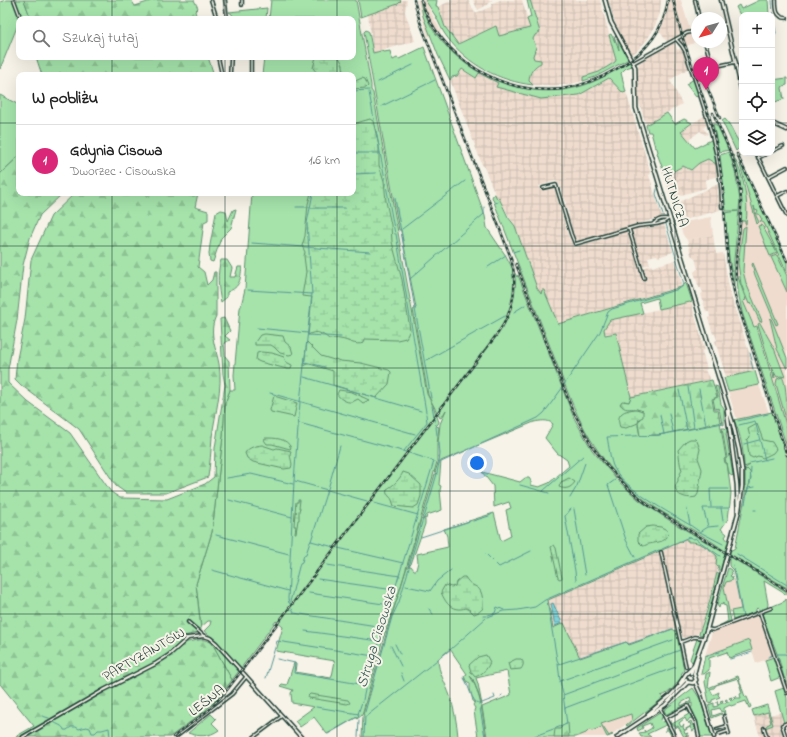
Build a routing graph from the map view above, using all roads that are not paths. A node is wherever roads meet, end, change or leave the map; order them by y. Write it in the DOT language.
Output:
graph roads {
  1 [pos="14,0"];
  2 [pos="211,0"];
  3 [pos="225,0"];
  4 [pos="242,0"];
  5 [pos="605,0"];
  6 [pos="695,0"];
  7 [pos="721,0"];
  8 [pos="776,0"];
  9 [pos="242,5"];
  10 [pos="698,12"];
  11 [pos="724,12"];
  12 [pos="20,16"];
  13 [pos="216,16"];
  14 [pos="227,16"];
  15 [pos="787,18"];
  16 [pos="727,28"];
  17 [pos="691,32"];
  18 [pos="676,39"];
  19 [pos="707,48"];
  20 [pos="219,60"];
  21 [pos="231,60"];
  22 [pos="251,60"];
  23 [pos="736,62"];
  24 [pos="634,63"];
  25 [pos="712,67"];
  26 [pos="221,72"];
  27 [pos="230,72"];
  28 [pos="251,72"];
  29 [pos="714,73"];
  30 [pos="740,84"];
  31 [pos="775,124"];
  32 [pos="786,128"];
  33 [pos="783,146"];
  34 [pos="775,150"];
  35 [pos="762,156"];
  36 [pos="758,158"];
  37 [pos="787,167"];
  38 [pos="768,177"];
  39 [pos="543,188"];
  40 [pos="787,191"];
  41 [pos="777,196"];
  42 [pos="722,207"];
  43 [pos="787,215"];
  44 [pos="668,219"];
  45 [pos="628,229"];
  46 [pos="644,278"];
  47 [pos="731,425"];
  48 [pos="739,450"];
  49 [pos="733,454"];
  50 [pos="734,461"];
  51 [pos="741,463"];
  52 [pos="737,494"];
  53 [pos="741,495"];
  54 [pos="738,513"];
  55 [pos="661,552"];
  56 [pos="771,608"];
  57 [pos="760,613"];
  58 [pos="188,622"];
  59 [pos="707,629"];
  60 [pos="172,636"];
  61 [pos="204,636"];
  62 [pos="188,638"];
  63 [pos="704,638"];
  64 [pos="681,642"];
  65 [pos="699,653"];
  66 [pos="694,666"];
  67 [pos="686,667"];
  68 [pos="693,673"];
  69 [pos="246,677"];
  70 [pos="687,681"];
  71 [pos="694,682"];
  72 [pos="678,687"];
  73 [pos="787,693"];
  74 [pos="660,707"];
  75 [pos="282,716"];
  76 [pos="724,716"];
  77 [pos="665,718"];
  78 [pos="787,723"];
  79 [pos="727,726"];
  80 [pos="764,728"];
  81 [pos="717,729"];
  82 [pos="299,734"];
  83 [pos="719,734"];
  84 [pos="23,737"];
  85 [pos="176,737"];
  86 [pos="254,737"];
  87 [pos="296,737"];
  88 [pos="301,737"];
  89 [pos="617,737"];
  90 [pos="675,737"];
  91 [pos="699,737"];
  92 [pos="714,737"];
  93 [pos="767,737"];
  94 [pos="786,737"];
  1 -- 12 [label="street"];
  2 -- 13 [label="street"];
  3 -- 14 [label="street"];
  4 -- 9 [label="street"];
  5 -- 24 [label="main road, HUTNICZA"];
  6 -- 10 [label="street"];
  7 -- 11 [label="street"];
  8 -- 15 [label="street"];
  16 -- 23 [label="street"];
  17 -- 18 [label="street"];
  18 -- 24 [label="street"];
  18 -- 42 [label="street"];
  19 -- 25 [label="street"];
  20 -- 26 [label="street"];
  21 -- 27 [label="street"];
  22 -- 28 [label="street"];
  23 -- 25 [label="street"];
  23 -- 30 [label="street"];
  24 -- 44 [label="main road, HUTNICZA"];
  25 -- 29 [label="street"];
  31 -- 32 [label="street"];
  33 -- 34 [label="street"];
  35 -- 36 [label="street"];
  36 -- 38 [label="street"];
  37 -- 38 [label="street"];
  38 -- 41 [label="street"];
  39 -- 45 [label="street"];
  40 -- 41 [label="street"];
  41 -- 43 [label="street"];
  44 -- 45 [label="street"];
  44 -- 47 [label="main road, HUTNICZA"];
  45 -- 46 [label="street"];
  47 -- 48 [label="main road, HUTNICZA"];
  47 -- 49 [label="main road, HUTNICZA"];
  48 -- 49 [label="main road"];
  48 -- 51 [label="main road, HUTNICZA"];
  49 -- 50 [label="main road, HUTNICZA"];
  50 -- 51 [label="main road"];
  50 -- 52 [label="main road, HUTNICZA"];
  51 -- 53 [label="main road, HUTNICZA"];
  52 -- 53 [label="main road"];
  52 -- 54 [label="main road, HUTNICZA"];
  53 -- 54 [label="main road, HUTNICZA"];
  54 -- 59 [label="main road, HUTNICZA"];
  55 -- 64 [label="street"];
  56 -- 57 [label="street"];
  57 -- 59 [label="street"];
  57 -- 73 [label="street"];
  58 -- 61 [label="street"];
  59 -- 63 [label="main road, HUTNICZA"];
  60 -- 62 [label="street"];
  61 -- 62 [label="street, PARTYZANTÓW"];
  61 -- 69 [label="street, PARTYZANTÓW"];
  62 -- 84 [label="street, PARTYZANTÓW"];
  63 -- 64 [label="street"];
  63 -- 65 [label="main road, HUTNICZA"];
  64 -- 67 [label="street"];
  65 -- 66 [label="main road"];
  65 -- 68 [label="main road"];
  66 -- 68 [label="main road"];
  66 -- 72 [label="main road"];
  68 -- 70 [label="main road"];
  68 -- 71 [label="main road"];
  69 -- 75 [label="street, PARTYZANTÓW"];
  69 -- 85 [label="street, LEŚNA"];
  70 -- 71 [label="main road"];
  70 -- 72 [label="main road"];
  70 -- 74 [label="main road"];
  71 -- 92 [label="street"];
  72 -- 74 [label="main road"];
  74 -- 77 [label="street"];
  74 -- 89 [label="main road"];
  75 -- 82 [label="street, PARTYZANTÓW"];
  75 -- 86 [label="street"];
  76 -- 79 [label="street"];
  77 -- 90 [label="street"];
  77 -- 91 [label="street"];
  78 -- 94 [label="street"];
  79 -- 81 [label="street"];
  79 -- 83 [label="street"];
  80 -- 93 [label="street"];
  82 -- 87 [label="street"];
  82 -- 88 [label="street, PARTYZANTÓW"];
}
